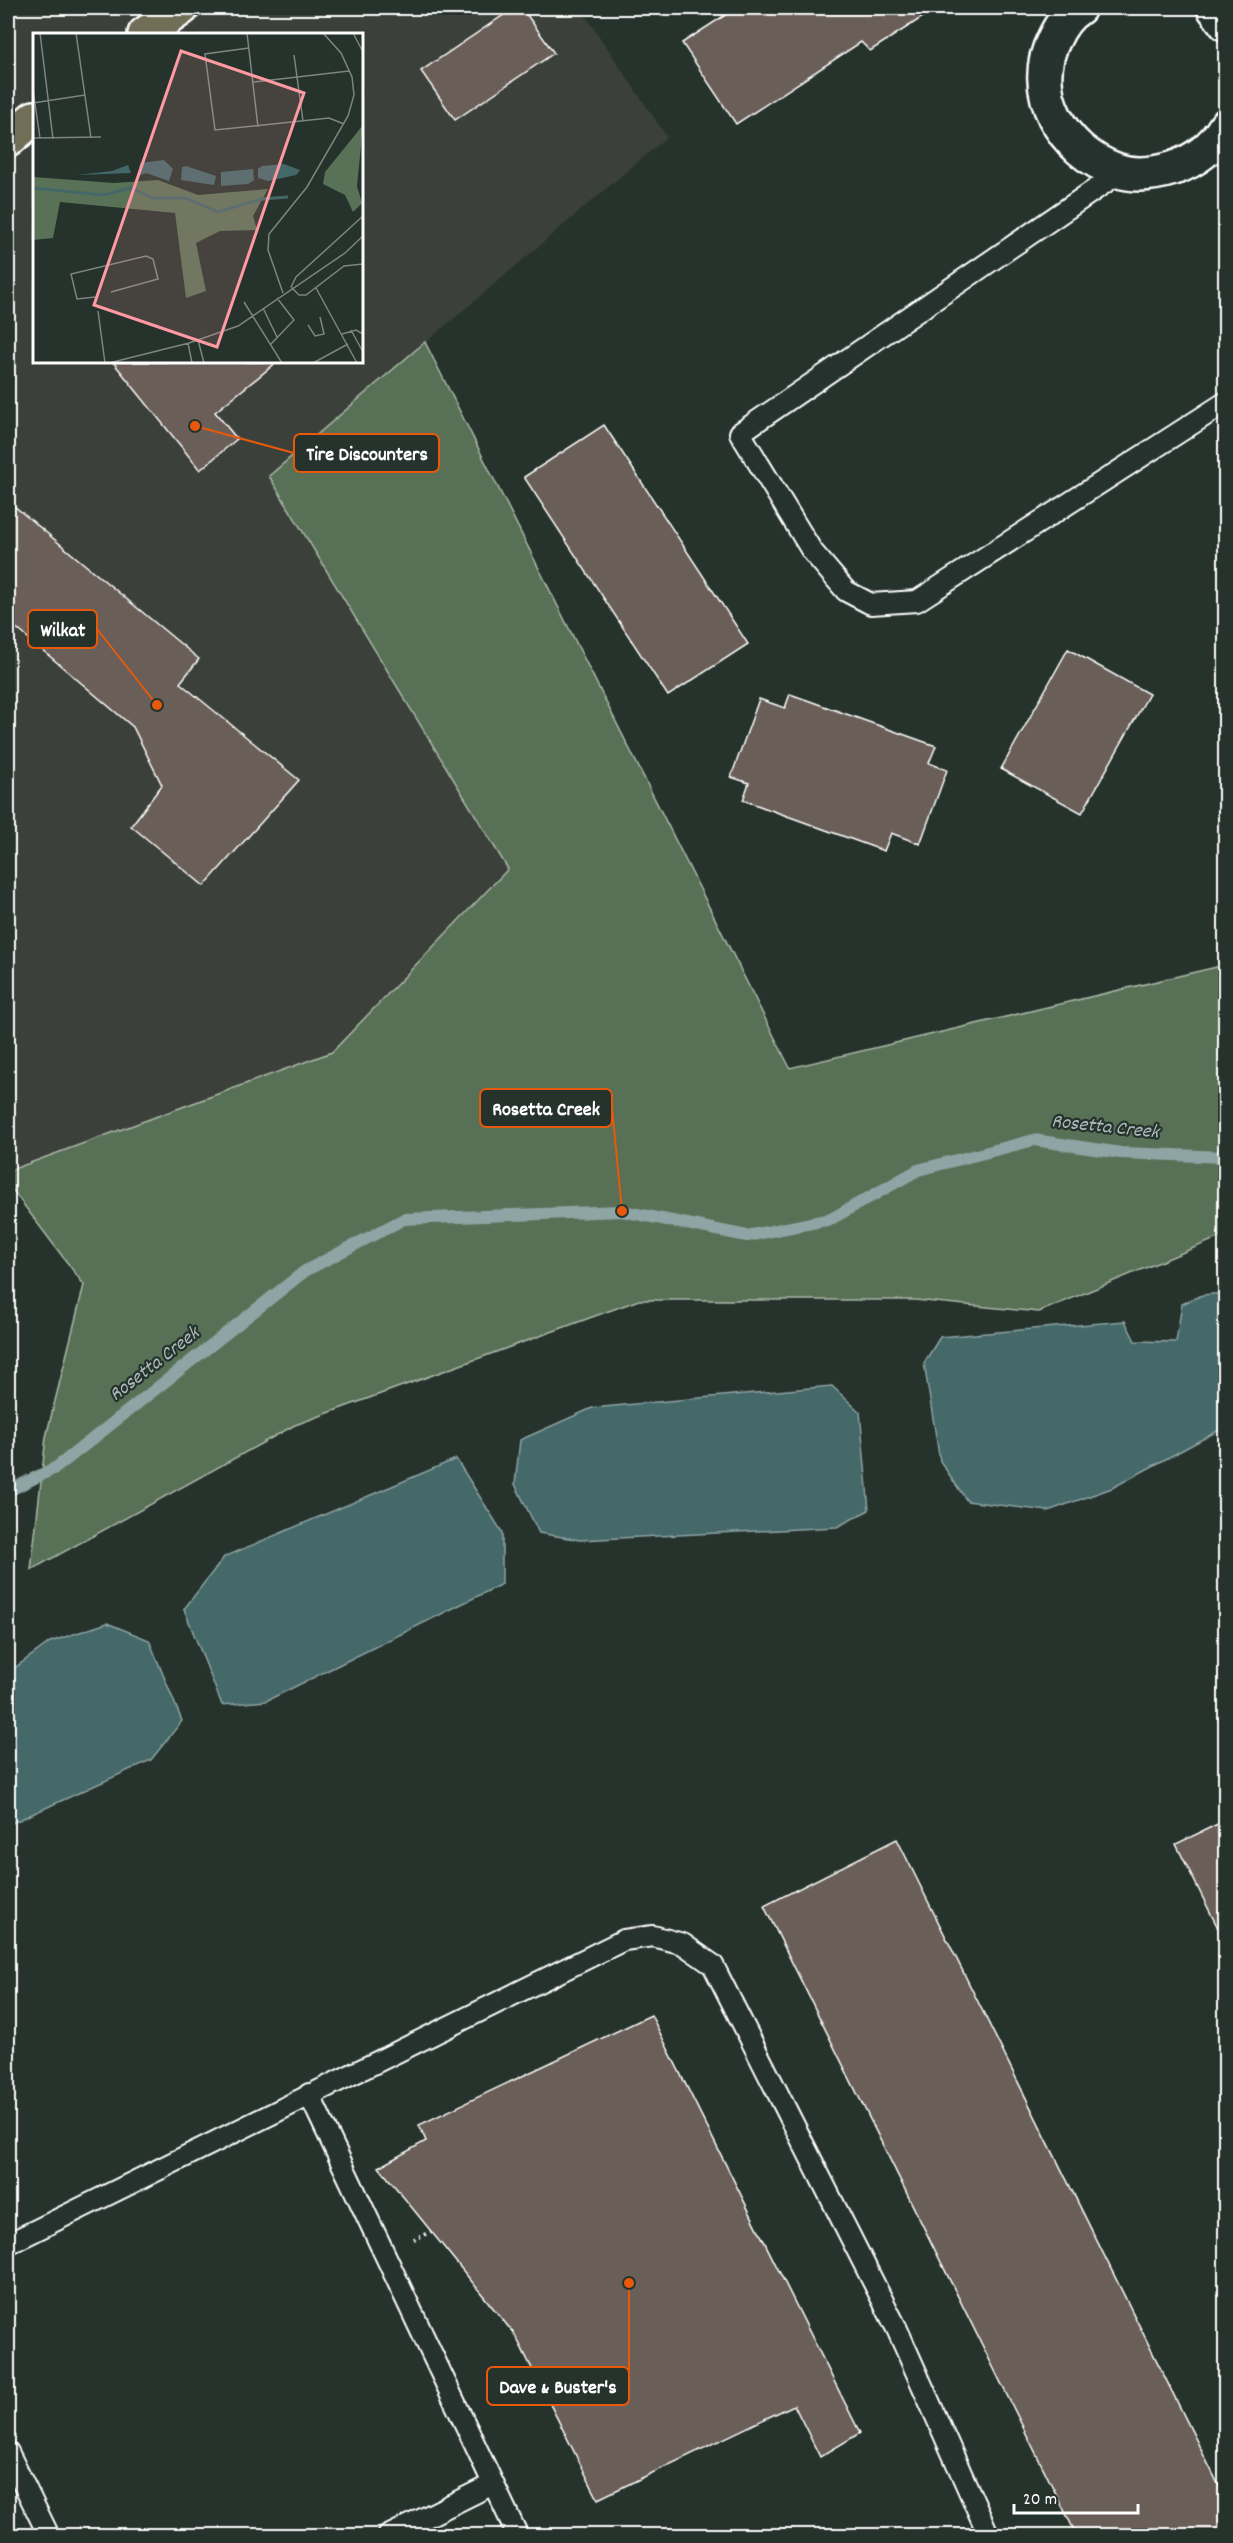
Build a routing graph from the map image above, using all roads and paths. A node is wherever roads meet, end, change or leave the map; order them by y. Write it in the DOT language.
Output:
graph roads {
  1 [pos="182,8"];
  2 [pos="1079,8"];
  3 [pos="1215,8"];
  4 [pos="1226,24"];
  5 [pos="146,33"];
  6 [pos="33,119"];
  7 [pos="1226,126"];
  8 [pos="8,140"];
  9 [pos="1122,171"];
  10 [pos="1226,402"];
  11 [pos="309,2094"];
  12 [pos="432,2231"];
  13 [pos="413,2241"];
  14 [pos="8,2244"];
  15 [pos="8,2452"];
  16 [pos="493,2484"];
  17 [pos="49,2535"];
  18 [pos="388,2535"];
  19 [pos="518,2535"];
  20 [pos="989,2535"];
  1 -- 5 [label="main road"];
  2 -- 9 [label="street"];
  3 -- 4 [label="street"];
  6 -- 8 [label="main road"];
  7 -- 9 [label="street"];
  9 -- 10 [label="lane"];
  11 -- 14 [label="lane"];
  11 -- 16 [label="lane"];
  11 -- 20 [label="lane"];
  12 -- 13 [label="path"];
  15 -- 17 [label="lane"];
  16 -- 18 [label="lane"];
  16 -- 19 [label="lane"];
}
